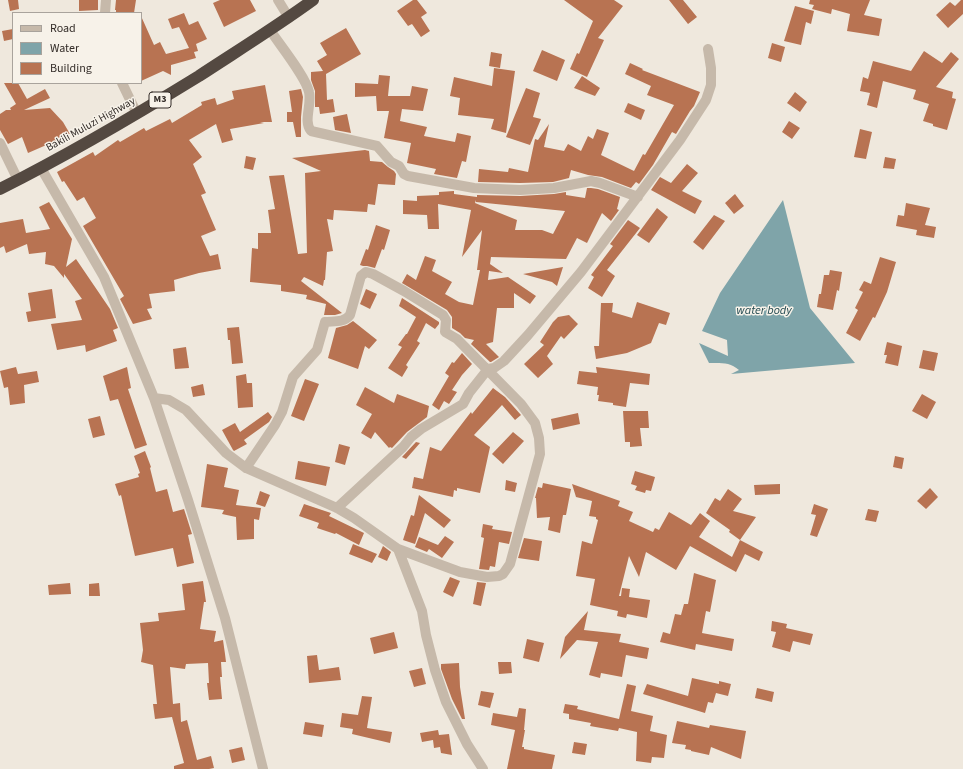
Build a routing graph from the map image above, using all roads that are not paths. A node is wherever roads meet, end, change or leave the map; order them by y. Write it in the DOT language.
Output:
graph roads {
  1 [pos="106,0"];
  2 [pos="278,0"];
  3 [pos="313,0"];
  4 [pos="105,12"];
  5 [pos="289,18"];
  6 [pos="270,30"];
  7 [pos="708,49"];
  8 [pos="122,84"];
  9 [pos="137,114"];
  10 [pos="0,143"];
  11 [pos="41,168"];
  12 [pos="18,180"];
  13 [pos="0,189"];
  14 [pos="638,197"];
  15 [pos="488,369"];
  16 [pos="154,398"];
  17 [pos="246,468"];
  18 [pos="337,508"];
  19 [pos="398,549"];
  20 [pos="263,769"];
  21 [pos="483,769"];
  1 -- 4 [label="street"];
  2 -- 5 [label="street"];
  3 -- 5 [label="highway, Bakili Muluzi Highway / M3"];
  5 -- 6 [label="highway, Bakili Muluzi Highway / M3"];
  6 -- 9 [label="highway, Bakili Muluzi Highway / M3"];
  6 -- 14 [label="street"];
  7 -- 14 [label="street"];
  8 -- 9 [label="street"];
  9 -- 11 [label="highway, Bakili Muluzi Highway / M3"];
  10 -- 12 [label="street"];
  11 -- 12 [label="highway, Bakili Muluzi Highway / M3"];
  11 -- 16 [label="street"];
  12 -- 13 [label="highway, Bakili Muluzi Highway / M3"];
  14 -- 15 [label="street"];
  15 -- 17 [label="street"];
  15 -- 18 [label="street"];
  15 -- 19 [label="street"];
  16 -- 17 [label="street"];
  16 -- 20 [label="street"];
  17 -- 18 [label="street"];
  18 -- 19 [label="street"];
  19 -- 21 [label="street"];
}
